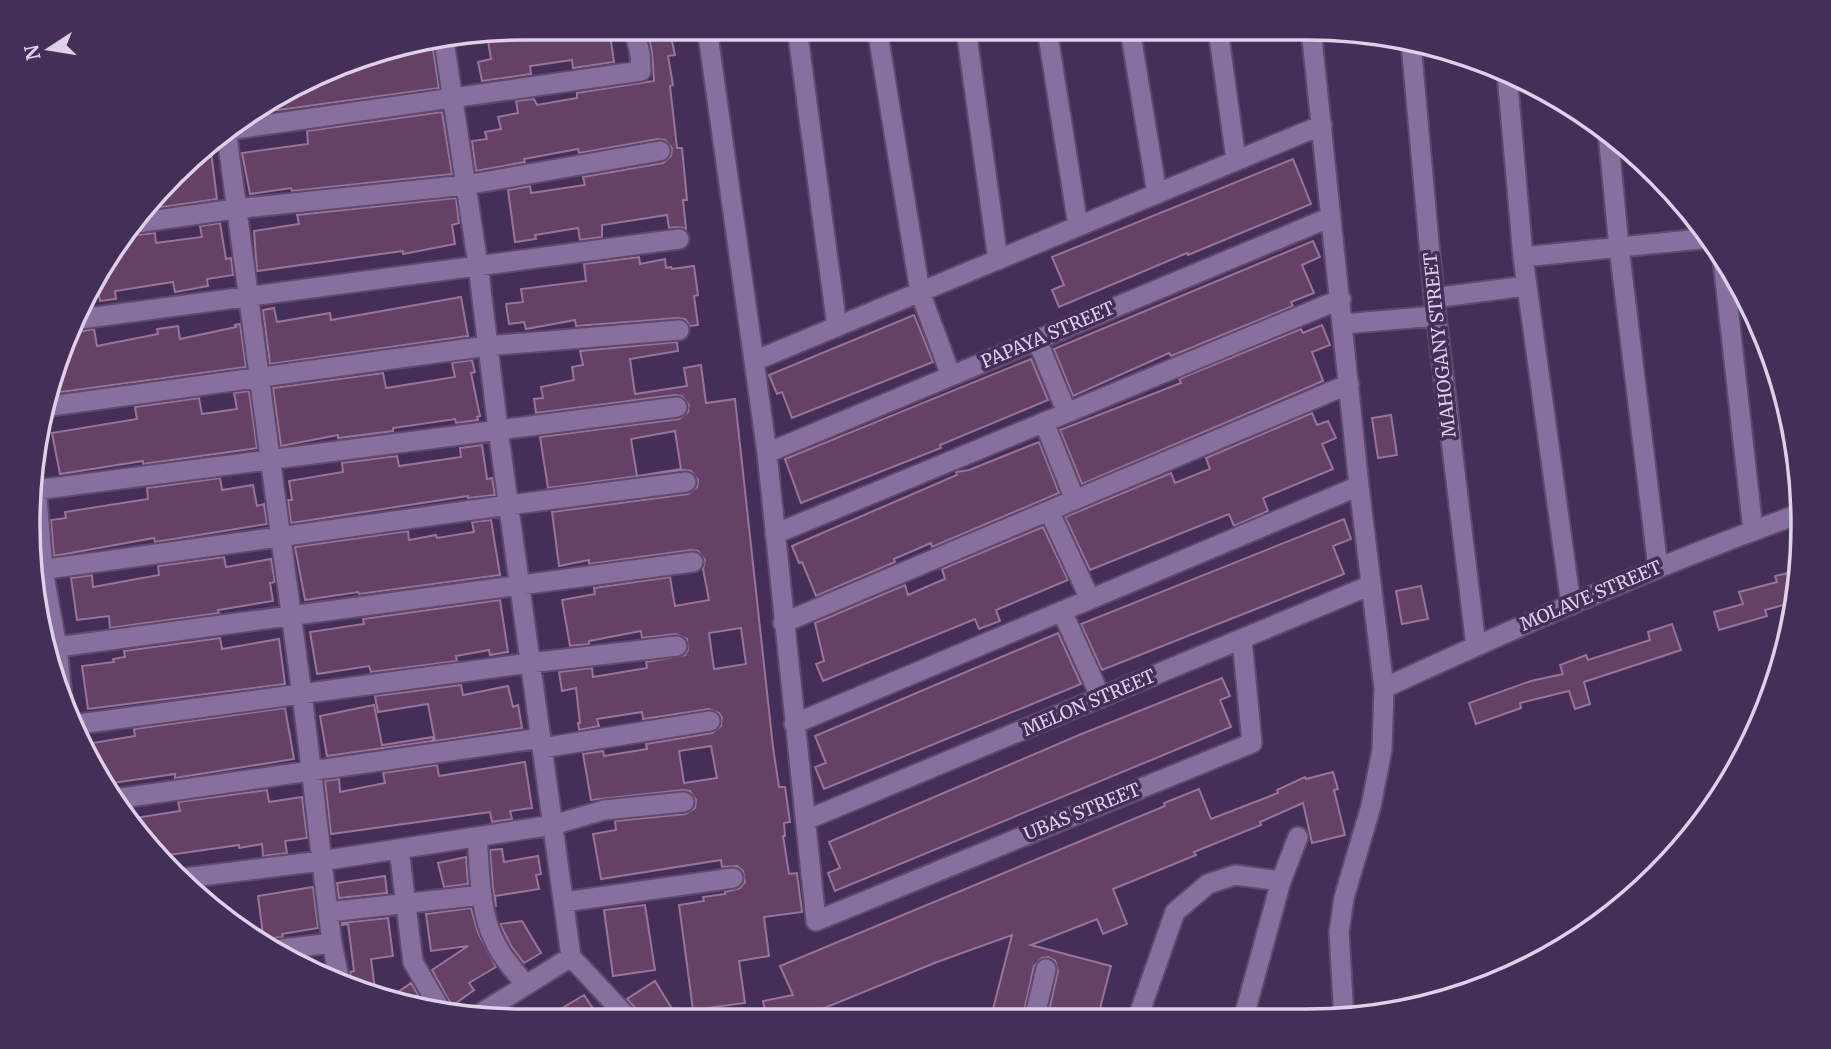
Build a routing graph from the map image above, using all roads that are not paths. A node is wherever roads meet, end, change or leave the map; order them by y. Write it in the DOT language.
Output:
graph roads {
  1 [pos="637,40"];
  2 [pos="710,40"];
  3 [pos="799,40"];
  4 [pos="879,40"];
  5 [pos="968,40"];
  6 [pos="1049,40"];
  7 [pos="1132,40"];
  8 [pos="1220,40"];
  9 [pos="1312,40"];
  10 [pos="445,47"];
  11 [pos="1411,52"];
  12 [pos="1508,84"];
  13 [pos="452,99"];
  14 [pos="1322,125"];
  15 [pos="248,127"];
  16 [pos="227,143"];
  17 [pos="1609,147"];
  18 [pos="660,151"];
  19 [pos="1236,160"];
  20 [pos="466,185"];
  21 [pos="1157,194"];
  22 [pos="236,209"];
  23 [pos="1331,217"];
  24 [pos="147,221"];
  25 [pos="1078,226"];
  26 [pos="679,239"];
  27 [pos="1698,239"];
  28 [pos="1619,247"];
  29 [pos="1523,257"];
  30 [pos="998,260"];
  31 [pos="478,265"];
  32 [pos="1725,281"];
  33 [pos="1526,286"];
  34 [pos="920,292"];
  35 [pos="246,296"];
  36 [pos="1341,299"];
  37 [pos="1435,307"];
  38 [pos="86,318"];
  39 [pos="1343,324"];
  40 [pos="837,327"];
  41 [pos="679,330"];
  42 [pos="1037,340"];
  43 [pos="487,346"];
  44 [pos="754,361"];
  45 [pos="951,376"];
  46 [pos="261,378"];
  47 [pos="1349,384"];
  48 [pos="56,405"];
  49 [pos="677,407"];
  50 [pos="1067,413"];
  51 [pos="1044,422"];
  52 [pos="498,429"];
  53 [pos="766,453"];
  54 [pos="271,461"];
  55 [pos="686,482"];
  56 [pos="1359,486"];
  57 [pos="42,487"];
  58 [pos="1075,500"];
  59 [pos="509,505"];
  60 [pos="1049,511"];
  61 [pos="1791,517"];
  62 [pos="1753,530"];
  63 [pos="775,534"];
  64 [pos="281,538"];
  65 [pos="693,562"];
  66 [pos="1658,568"];
  67 [pos="42,570"];
  68 [pos="520,585"];
  69 [pos="1371,585"];
  70 [pos="1090,599"];
  71 [pos="1571,605"];
  72 [pos="1062,611"];
  73 [pos="290,615"];
  74 [pos="783,623"];
  75 [pos="1242,639"];
  76 [pos="677,646"];
  77 [pos="1476,646"];
  78 [pos="56,648"];
  79 [pos="530,663"];
  80 [pos="1384,688"];
  81 [pos="302,693"];
  82 [pos="1101,698"];
  83 [pos="710,721"];
  84 [pos="83,723"];
  85 [pos="794,724"];
  86 [pos="542,743"];
  87 [pos="312,772"];
  88 [pos="125,798"];
  89 [pos="684,803"];
  90 [pos="806,820"];
  91 [pos="553,825"];
  92 [pos="1298,836"];
  93 [pos="477,837"];
  94 [pos="398,849"];
  95 [pos="321,861"];
  96 [pos="193,877"];
  97 [pos="733,878"];
  98 [pos="1281,881"];
  99 [pos="482,895"];
  100 [pos="404,902"];
  101 [pos="564,902"];
  102 [pos="328,912"];
  103 [pos="332,943"];
  104 [pos="290,948"];
  105 [pos="571,957"];
  106 [pos="1046,969"];
  107 [pos="338,971"];
  108 [pos="526,985"];
  109 [pos="435,1000"];
  110 [pos="1343,1007"];
  111 [pos="490,1008"];
  112 [pos="620,1009"];
  113 [pos="1037,1009"];
  114 [pos="1141,1009"];
  115 [pos="1246,1009"];
  1 -- 13 [label="street"];
  2 -- 44 [label="street"];
  3 -- 40 [label="street"];
  4 -- 34 [label="street"];
  5 -- 30 [label="street"];
  6 -- 25 [label="street"];
  7 -- 21 [label="street"];
  8 -- 19 [label="street"];
  9 -- 14 [label="street"];
  10 -- 13 [label="street"];
  11 -- 37 [label="street, MAHOGANY STREET"];
  12 -- 29 [label="street"];
  13 -- 15 [label="street"];
  13 -- 20 [label="street"];
  14 -- 19 [label="street"];
  14 -- 23 [label="street"];
  16 -- 22 [label="street"];
  17 -- 28 [label="street"];
  18 -- 20 [label="street"];
  19 -- 21 [label="street"];
  20 -- 22 [label="street"];
  20 -- 31 [label="street"];
  21 -- 25 [label="street"];
  22 -- 24 [label="street"];
  22 -- 35 [label="street"];
  23 -- 36 [label="street"];
  23 -- 42 [label="street, PAPAYA STREET"];
  25 -- 30 [label="street"];
  26 -- 31 [label="street"];
  27 -- 28 [label="street"];
  28 -- 29 [label="street"];
  28 -- 66 [label="street"];
  29 -- 33 [label="street"];
  30 -- 34 [label="street"];
  31 -- 35 [label="street"];
  31 -- 43 [label="street"];
  32 -- 62 [label="street"];
  33 -- 37 [label="street"];
  33 -- 71 [label="street"];
  34 -- 40 [label="street"];
  34 -- 45 [label="street"];
  35 -- 38 [label="street"];
  35 -- 46 [label="street"];
  36 -- 39 [label="street"];
  36 -- 50 [label="street"];
  37 -- 39 [label="street"];
  37 -- 77 [label="street, MAHOGANY STREET"];
  39 -- 47 [label="street"];
  40 -- 44 [label="street"];
  41 -- 43 [label="street"];
  42 -- 45 [label="street, PAPAYA STREET"];
  42 -- 50 [label="street"];
  43 -- 46 [label="street"];
  43 -- 52 [label="street"];
  44 -- 53 [label="street"];
  45 -- 53 [label="street, PAPAYA STREET"];
  46 -- 48 [label="street"];
  46 -- 54 [label="street"];
  47 -- 56 [label="street"];
  47 -- 58 [label="street"];
  49 -- 52 [label="street"];
  50 -- 51 [label="street"];
  51 -- 58 [label="street"];
  51 -- 63 [label="street"];
  52 -- 54 [label="street"];
  52 -- 59 [label="street"];
  53 -- 63 [label="street"];
  54 -- 57 [label="street"];
  54 -- 64 [label="street"];
  55 -- 59 [label="street"];
  56 -- 69 [label="street"];
  56 -- 70 [label="street"];
  58 -- 60 [label="street"];
  59 -- 64 [label="street"];
  59 -- 68 [label="street"];
  60 -- 70 [label="street"];
  60 -- 74 [label="street"];
  61 -- 62 [label="street, MOLAVE STREET"];
  62 -- 66 [label="street, MOLAVE STREET"];
  63 -- 74 [label="street"];
  64 -- 67 [label="street"];
  64 -- 73 [label="street"];
  65 -- 68 [label="street"];
  66 -- 71 [label="street, MOLAVE STREET"];
  68 -- 73 [label="street"];
  68 -- 79 [label="street"];
  69 -- 75 [label="street, MELON STREET"];
  69 -- 80 [label="street"];
  70 -- 72 [label="street"];
  71 -- 77 [label="street, MOLAVE STREET"];
  72 -- 82 [label="street"];
  72 -- 85 [label="street"];
  73 -- 78 [label="street"];
  73 -- 81 [label="street"];
  74 -- 85 [label="street"];
  75 -- 82 [label="street, MELON STREET"];
  75 -- 90 [label="street, UBAS STREET"];
  76 -- 79 [label="street"];
  77 -- 80 [label="street, MOLAVE STREET"];
  79 -- 81 [label="street"];
  79 -- 86 [label="street"];
  80 -- 110 [label="street"];
  81 -- 84 [label="street"];
  81 -- 87 [label="street"];
  82 -- 90 [label="street, MELON STREET"];
  83 -- 86 [label="street"];
  85 -- 90 [label="street"];
  86 -- 87 [label="street"];
  86 -- 91 [label="street"];
  87 -- 88 [label="street"];
  87 -- 95 [label="street"];
  89 -- 91 [label="street"];
  91 -- 93 [label="street"];
  91 -- 101 [label="street"];
  92 -- 98 [label="street"];
  93 -- 94 [label="street"];
  93 -- 99 [label="street"];
  94 -- 95 [label="street"];
  94 -- 100 [label="street"];
  95 -- 96 [label="street"];
  95 -- 102 [label="street"];
  97 -- 101 [label="street"];
  98 -- 114 [label="street"];
  98 -- 115 [label="street"];
  99 -- 100 [label="street"];
  99 -- 108 [label="street"];
  100 -- 102 [label="street"];
  100 -- 109 [label="street"];
  101 -- 105 [label="street"];
  102 -- 103 [label="street"];
  103 -- 104 [label="street"];
  103 -- 107 [label="street"];
  105 -- 108 [label="street"];
  105 -- 112 [label="street"];
  106 -- 113 [label="street"];
  108 -- 111 [label="street"];
}
